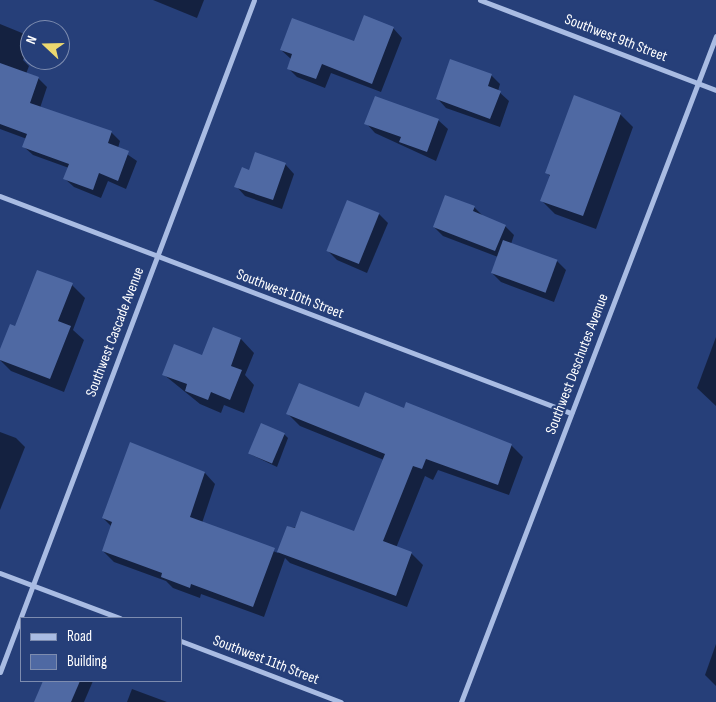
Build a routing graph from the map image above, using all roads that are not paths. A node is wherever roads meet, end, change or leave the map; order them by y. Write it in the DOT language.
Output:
graph roads {
  1 [pos="254,0"];
  2 [pos="480,0"];
  3 [pos="716,36"];
  4 [pos="698,83"];
  5 [pos="716,90"];
  6 [pos="0,196"];
  7 [pos="156,256"];
  8 [pos="572,413"];
  9 [pos="0,573"];
  10 [pos="33,585"];
  11 [pos="21,617"];
  12 [pos="117,617"];
  13 [pos="20,619"];
  14 [pos="182,642"];
  15 [pos="0,672"];
  16 [pos="341,702"];
  17 [pos="461,702"];
  1 -- 7 [label="street, Southwest Cascade Avenue"];
  2 -- 4 [label="street, Southwest 9th Street"];
  3 -- 4 [label="street, Southwest Deschutes Avenue"];
  4 -- 5 [label="street, Southwest 9th Street"];
  4 -- 8 [label="street, Southwest Deschutes Avenue"];
  6 -- 7 [label="street, Southwest 10th Street"];
  7 -- 8 [label="street, Southwest 10th Street"];
  7 -- 10 [label="street, Southwest Cascade Avenue"];
  8 -- 17 [label="street, Southwest Deschutes Avenue"];
  9 -- 10 [label="street"];
  10 -- 11 [label="street, Southwest Cascade Avenue"];
  10 -- 12 [label="street"];
  13 -- 15 [label="street, Southwest Cascade Avenue"];
  14 -- 16 [label="street, Southwest 11th Street"];
}
